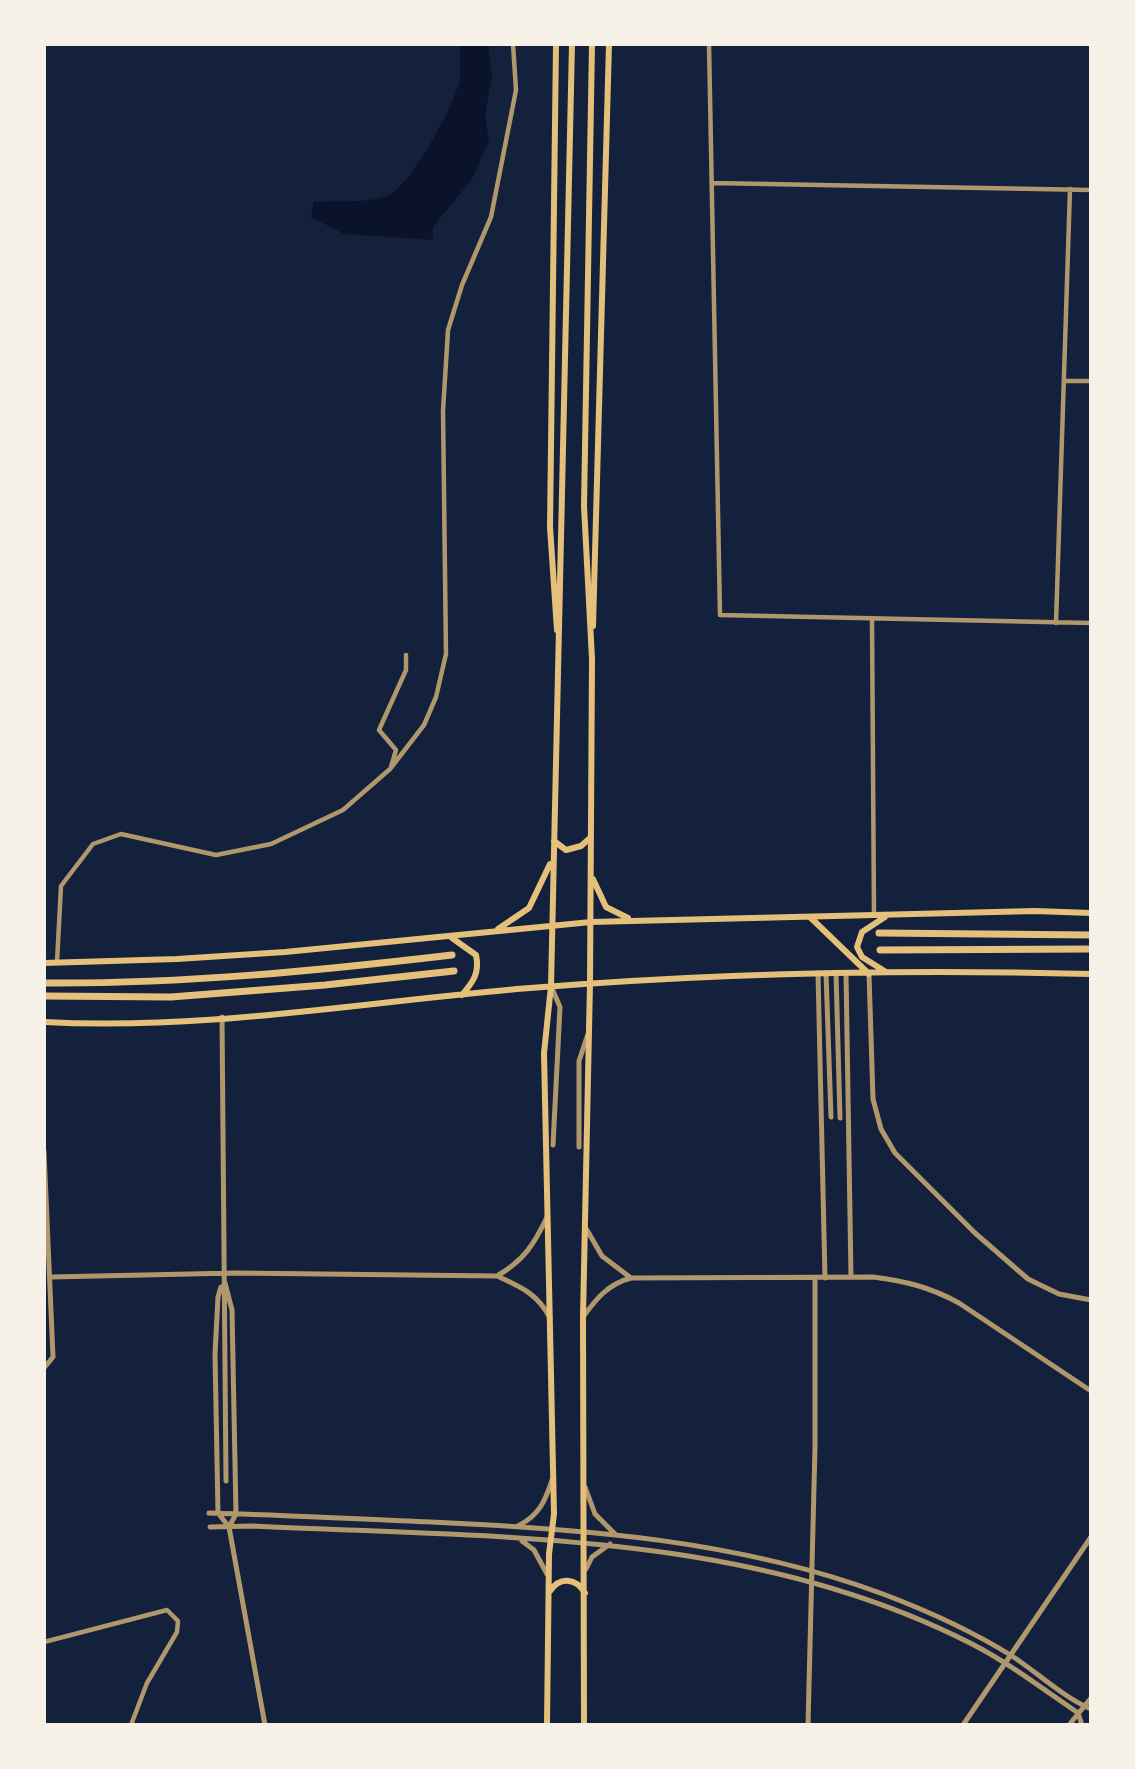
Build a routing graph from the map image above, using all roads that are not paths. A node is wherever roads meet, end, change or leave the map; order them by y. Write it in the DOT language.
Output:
graph roads {
  1 [pos="513,44"];
  2 [pos="556,44"];
  3 [pos="572,44"];
  4 [pos="592,44"];
  5 [pos="609,44"];
  6 [pos="709,44"];
  7 [pos="712,183"];
  8 [pos="1070,189"];
  9 [pos="1091,190"];
  10 [pos="1064,381"];
  11 [pos="1091,381"];
  12 [pos="872,618"];
  13 [pos="1056,623"];
  14 [pos="1091,624"];
  15 [pos="558,642"];
  16 [pos="406,655"];
  17 [pos="592,659"];
  18 [pos="390,769"];
  19 [pos="590,837"];
  20 [pos="554,841"];
  21 [pos="552,855"];
  22 [pos="591,874"];
  23 [pos="1091,913"];
  24 [pos="890,915"];
  25 [pos="874,916"];
  26 [pos="811,918"];
  27 [pos="637,920"];
  28 [pos="591,922"];
  29 [pos="552,925"];
  30 [pos="490,933"];
  31 [pos="878,933"];
  32 [pos="1091,935"];
  33 [pos="451,938"];
  34 [pos="1091,949"];
  35 [pos="880,950"];
  36 [pos="452,955"];
  37 [pos="57,962"];
  38 [pos="44,963"];
  39 [pos="454,971"];
  40 [pos="822,973"];
  41 [pos="836,973"];
  42 [pos="846,973"];
  43 [pos="889,973"];
  44 [pos="869,974"];
  45 [pos="1091,974"];
  46 [pos="44,982"];
  47 [pos="590,983"];
  48 [pos="551,986"];
  49 [pos="462,995"];
  50 [pos="44,996"];
  51 [pos="222,1017"];
  52 [pos="44,1022"];
  53 [pos="590,1028"];
  54 [pos="831,1118"];
  55 [pos="841,1118"];
  56 [pos="553,1145"];
  57 [pos="579,1147"];
  58 [pos="44,1151"];
  59 [pos="547,1217"];
  60 [pos="587,1230"];
  61 [pos="45,1240"];
  62 [pos="223,1273"];
  63 [pos="496,1276"];
  64 [pos="51,1277"];
  65 [pos="851,1277"];
  66 [pos="631,1278"];
  67 [pos="815,1278"];
  68 [pos="825,1278"];
  69 [pos="223,1280"];
  70 [pos="1091,1300"];
  71 [pos="583,1317"];
  72 [pos="551,1321"];
  73 [pos="44,1368"];
  74 [pos="1091,1391"];
  75 [pos="553,1477"];
  76 [pos="226,1481"];
  77 [pos="585,1487"];
  78 [pos="209,1513"];
  79 [pos="218,1513"];
  80 [pos="236,1514"];
  81 [pos="517,1526"];
  82 [pos="210,1527"];
  83 [pos="229,1527"];
  84 [pos="552,1529"];
  85 [pos="586,1532"];
  86 [pos="615,1534"];
  87 [pos="1091,1537"];
  88 [pos="516,1539"];
  89 [pos="551,1541"];
  90 [pos="586,1543"];
  91 [pos="610,1544"];
  92 [pos="586,1569"];
  93 [pos="812,1570"];
  94 [pos="549,1577"];
  95 [pos="812,1582"];
  96 [pos="549,1594"];
  97 [pos="586,1595"];
  98 [pos="44,1642"];
  99 [pos="1011,1656"];
  100 [pos="1006,1664"];
  101 [pos="1091,1698"];
  102 [pos="1088,1707"];
  103 [pos="1078,1713"];
  104 [pos="131,1725"];
  105 [pos="265,1725"];
  106 [pos="547,1725"];
  107 [pos="584,1725"];
  108 [pos="808,1725"];
  109 [pos="963,1725"];
  110 [pos="1069,1725"];
  111 [pos="1082,1725"];
  1 -- 18 [label="street"];
  2 -- 15 [label="main road"];
  3 -- 15 [label="main road"];
  4 -- 17 [label="main road"];
  5 -- 17 [label="main road"];
  6 -- 7 [label="street"];
  7 -- 8 [label="street"];
  7 -- 12 [label="street"];
  8 -- 9 [label="street"];
  8 -- 10 [label="street"];
  10 -- 11 [label="street"];
  10 -- 13 [label="street"];
  12 -- 13 [label="street"];
  12 -- 25 [label="street"];
  13 -- 14 [label="street"];
  15 -- 20 [label="main road"];
  16 -- 18 [label="street"];
  17 -- 19 [label="main road"];
  18 -- 37 [label="street"];
  19 -- 20 [label="main road"];
  19 -- 22 [label="main road"];
  20 -- 21 [label="main road"];
  21 -- 29 [label="main road"];
  21 -- 30 [label="main road"];
  22 -- 27 [label="main road"];
  22 -- 28 [label="main road"];
  23 -- 24 [label="main road"];
  24 -- 25 [label="main road"];
  24 -- 43 [label="main road"];
  25 -- 26 [label="main road"];
  26 -- 27 [label="main road"];
  26 -- 44 [label="main road"];
  27 -- 28 [label="main road"];
  28 -- 29 [label="main road"];
  28 -- 47 [label="main road"];
  29 -- 30 [label="main road"];
  29 -- 48 [label="main road"];
  30 -- 33 [label="main road"];
  31 -- 32 [label="highway"];
  33 -- 37 [label="main road"];
  33 -- 49 [label="main road"];
  34 -- 35 [label="highway"];
  36 -- 46 [label="highway"];
  37 -- 38 [label="main road"];
  39 -- 50 [label="highway"];
  40 -- 41 [label="main road"];
  40 -- 47 [label="main road"];
  40 -- 54 [label="street"];
  40 -- 68 [label="street"];
  41 -- 42 [label="main road"];
  41 -- 55 [label="street"];
  42 -- 44 [label="main road"];
  42 -- 65 [label="street"];
  43 -- 44 [label="main road"];
  43 -- 45 [label="main road"];
  44 -- 70 [label="street"];
  47 -- 48 [label="main road"];
  47 -- 53 [label="main road"];
  48 -- 49 [label="main road"];
  48 -- 56 [label="street"];
  48 -- 59 [label="main road"];
  49 -- 51 [label="main road"];
  51 -- 52 [label="main road"];
  51 -- 62 [label="street"];
  53 -- 57 [label="street"];
  53 -- 60 [label="main road"];
  58 -- 61 [label="street"];
  59 -- 63 [label="street"];
  59 -- 72 [label="main road"];
  60 -- 66 [label="street"];
  60 -- 71 [label="main road"];
  61 -- 64 [label="street"];
  62 -- 63 [label="street"];
  62 -- 64 [label="street"];
  62 -- 69 [label="street"];
  63 -- 72 [label="street"];
  64 -- 73 [label="street"];
  65 -- 68 [label="street"];
  65 -- 74 [label="street"];
  66 -- 67 [label="street"];
  66 -- 71 [label="street"];
  67 -- 68 [label="street"];
  67 -- 93 [label="street"];
  69 -- 76 [label="street"];
  69 -- 79 [label="street"];
  69 -- 80 [label="street"];
  71 -- 77 [label="main road"];
  72 -- 75 [label="main road"];
  75 -- 81 [label="street"];
  75 -- 84 [label="main road"];
  77 -- 85 [label="main road"];
  77 -- 86 [label="street"];
  78 -- 79 [label="street"];
  79 -- 80 [label="street"];
  79 -- 83 [label="street"];
  80 -- 81 [label="street"];
  80 -- 83 [label="street"];
  81 -- 84 [label="street"];
  82 -- 83 [label="street"];
  83 -- 88 [label="street"];
  83 -- 105 [label="street"];
  84 -- 85 [label="street"];
  84 -- 89 [label="main road"];
  85 -- 86 [label="street"];
  85 -- 90 [label="main road"];
  86 -- 93 [label="street"];
  87 -- 99 [label="street"];
  88 -- 89 [label="street"];
  88 -- 94 [label="street"];
  89 -- 90 [label="street"];
  89 -- 94 [label="main road"];
  90 -- 91 [label="street"];
  90 -- 92 [label="main road"];
  91 -- 92 [label="street"];
  91 -- 95 [label="street"];
  92 -- 97 [label="main road"];
  93 -- 95 [label="street"];
  93 -- 99 [label="street"];
  94 -- 96 [label="main road"];
  95 -- 100 [label="street"];
  95 -- 108 [label="street"];
  96 -- 97 [label="main road"];
  96 -- 106 [label="main road"];
  97 -- 107 [label="main road"];
  98 -- 104 [label="street"];
  99 -- 100 [label="street"];
  99 -- 102 [label="street"];
  100 -- 103 [label="street"];
  100 -- 109 [label="street"];
  101 -- 102 [label="street"];
  102 -- 103 [label="street"];
  103 -- 110 [label="street"];
  103 -- 111 [label="street"];
}
